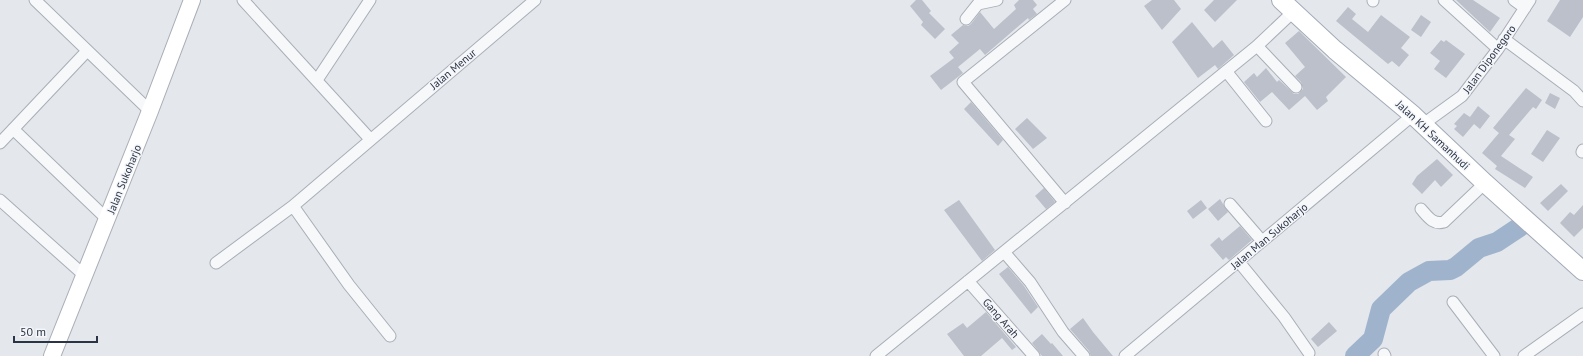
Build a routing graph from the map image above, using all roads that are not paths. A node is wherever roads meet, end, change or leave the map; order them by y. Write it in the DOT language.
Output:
graph roads {
  1 [pos="35,0"];
  2 [pos="192,0"];
  3 [pos="243,0"];
  4 [pos="370,0"];
  5 [pos="535,0"];
  6 [pos="997,0"];
  7 [pos="1065,0"];
  8 [pos="1444,0"];
  9 [pos="1514,0"];
  10 [pos="1528,4"];
  11 [pos="1287,6"];
  12 [pos="966,19"];
  13 [pos="1504,39"];
  14 [pos="1257,46"];
  15 [pos="1498,49"];
  16 [pos="87,51"];
  17 [pos="1226,71"];
  18 [pos="317,80"];
  19 [pos="1296,87"];
  20 [pos="1583,101"];
  21 [pos="150,111"];
  22 [pos="1418,120"];
  23 [pos="1266,121"];
  24 [pos="13,129"];
  25 [pos="370,139"];
  26 [pos="0,143"];
  27 [pos="1485,183"];
  28 [pos="0,200"];
  29 [pos="1066,203"];
  30 [pos="1230,204"];
  31 [pos="292,206"];
  32 [pos="1422,209"];
  33 [pos="107,219"];
  34 [pos="1262,241"];
  35 [pos="1004,252"];
  36 [pos="1238,262"];
  37 [pos="216,263"];
  38 [pos="1583,271"];
  39 [pos="86,276"];
  40 [pos="968,281"];
  41 [pos="1453,302"];
  42 [pos="1583,314"];
  43 [pos="390,336"];
  44 [pos="1309,353"];
  45 [pos="52,356"];
  46 [pos="876,356"];
  47 [pos="1034,356"];
  48 [pos="1084,356"];
  49 [pos="1124,356"];
  50 [pos="1494,356"];
  51 [pos="1524,356"];
  1 -- 16 [label="street"];
  2 -- 21 [label="main road, Jalan Sukoharjo"];
  3 -- 18 [label="street"];
  4 -- 18 [label="street"];
  5 -- 25 [label="street, Jalan Menur"];
  6 -- 12 [label="street"];
  7 -- 29 [label="street"];
  8 -- 15 [label="street"];
  9 -- 10 [label="street"];
  10 -- 13 [label="street, Jalan Diponegoro"];
  11 -- 14 [label="street"];
  11 -- 22 [label="main road, Jalan KH Samanhudi"];
  13 -- 15 [label="street, Jalan Diponegoro"];
  13 -- 20 [label="street"];
  14 -- 17 [label="street"];
  14 -- 19 [label="street"];
  15 -- 22 [label="street, Jalan Diponegoro"];
  16 -- 21 [label="street"];
  16 -- 24 [label="street"];
  17 -- 23 [label="street"];
  17 -- 29 [label="street"];
  18 -- 25 [label="street"];
  21 -- 33 [label="main road, Jalan Sukoharjo"];
  22 -- 27 [label="main road, Jalan KH Samanhudi"];
  22 -- 34 [label="street, Jalan Man Sukoharjo"];
  24 -- 26 [label="street"];
  24 -- 33 [label="street"];
  25 -- 31 [label="street, Jalan Menur"];
  27 -- 32 [label="street"];
  27 -- 38 [label="main road, Jalan KH Samanhudi"];
  28 -- 39 [label="street"];
  29 -- 35 [label="street"];
  30 -- 34 [label="street"];
  31 -- 37 [label="street, Jalan Menur"];
  31 -- 43 [label="street"];
  33 -- 39 [label="main road, Jalan Sukoharjo"];
  34 -- 36 [label="street, Jalan Man Sukoharjo"];
  35 -- 40 [label="street"];
  35 -- 48 [label="street"];
  36 -- 44 [label="street"];
  36 -- 49 [label="street, Jalan Man Sukoharjo"];
  39 -- 45 [label="main road, Jalan Sukoharjo"];
  40 -- 46 [label="street"];
  40 -- 47 [label="street, Gang Arah"];
  41 -- 50 [label="street"];
  42 -- 51 [label="street"];
}
